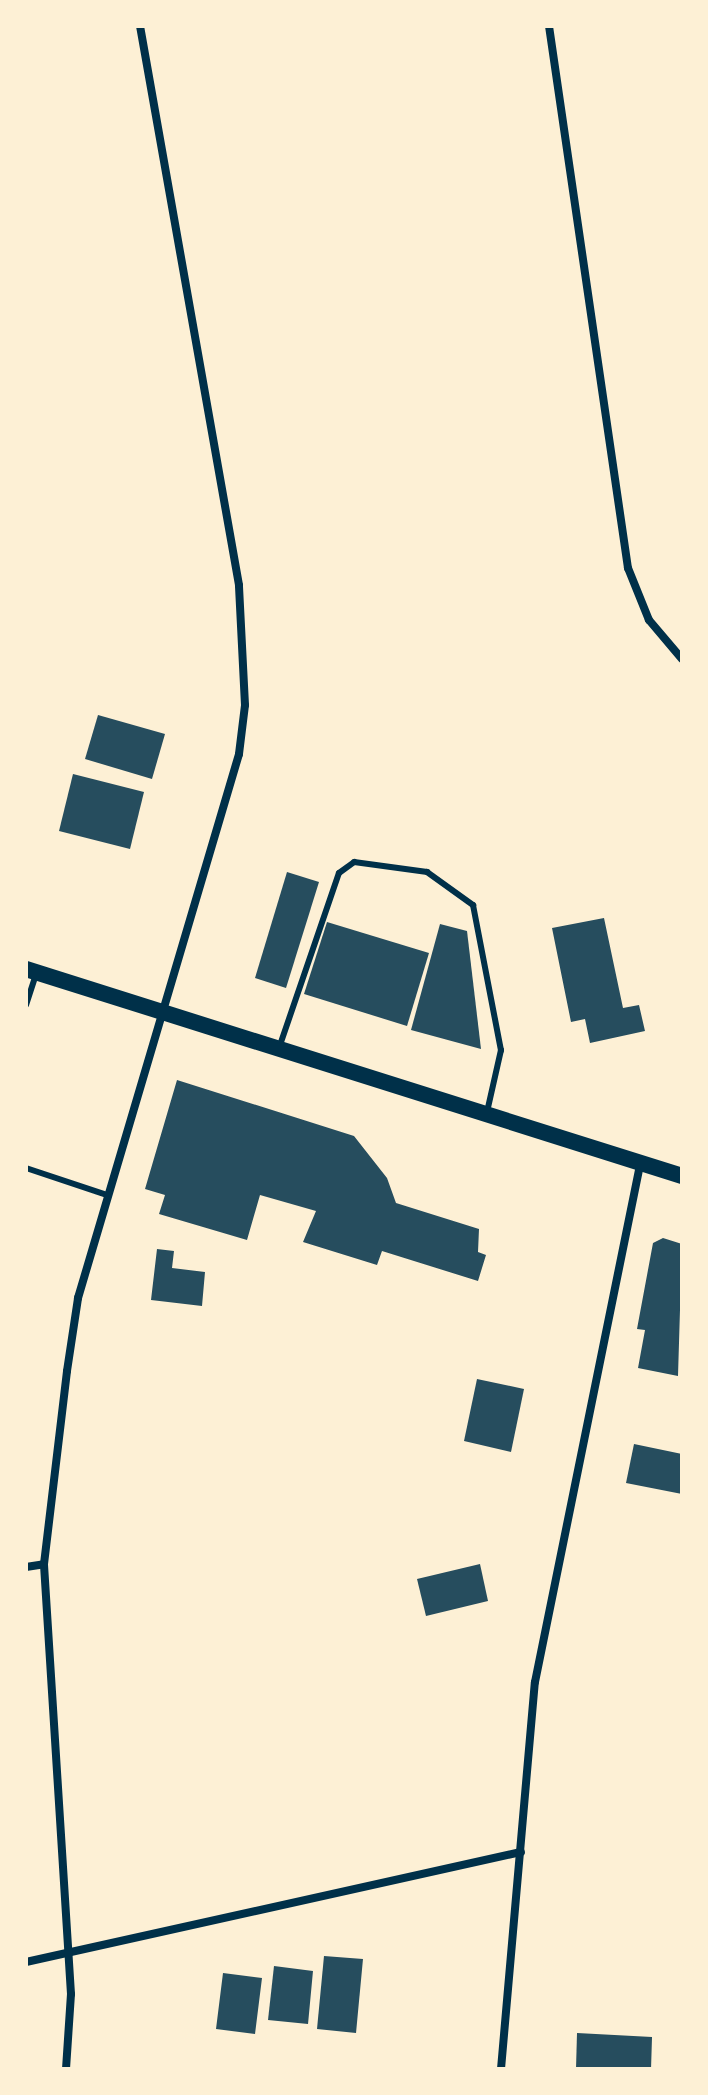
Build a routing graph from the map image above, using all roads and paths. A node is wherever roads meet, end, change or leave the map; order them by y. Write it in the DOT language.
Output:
graph roads {
  1 [pos="140,26"];
  2 [pos="549,26"];
  3 [pos="682,659"];
  4 [pos="31,971"];
  5 [pos="26,1005"];
  6 [pos="160,1011"];
  7 [pos="279,1049"];
  8 [pos="486,1116"];
  9 [pos="640,1165"];
  10 [pos="26,1168"];
  11 [pos="682,1176"];
  12 [pos="107,1195"];
  13 [pos="44,1564"];
  14 [pos="26,1567"];
  15 [pos="521,1852"];
  16 [pos="68,1953"];
  17 [pos="26,1962"];
  18 [pos="66,2069"];
  19 [pos="501,2069"];
  1 -- 6 [label="street"];
  2 -- 3 [label="street"];
  4 -- 5 [label="lane"];
  4 -- 6 [label="main road"];
  6 -- 7 [label="main road"];
  6 -- 12 [label="street"];
  7 -- 8 [label="main road"];
  7 -- 8 [label="lane"];
  8 -- 9 [label="main road"];
  9 -- 11 [label="main road"];
  9 -- 15 [label="street"];
  10 -- 12 [label="lane"];
  12 -- 13 [label="street"];
  13 -- 14 [label="street"];
  13 -- 16 [label="street"];
  15 -- 16 [label="street"];
  15 -- 19 [label="street"];
  16 -- 17 [label="street"];
  16 -- 18 [label="street"];
}
